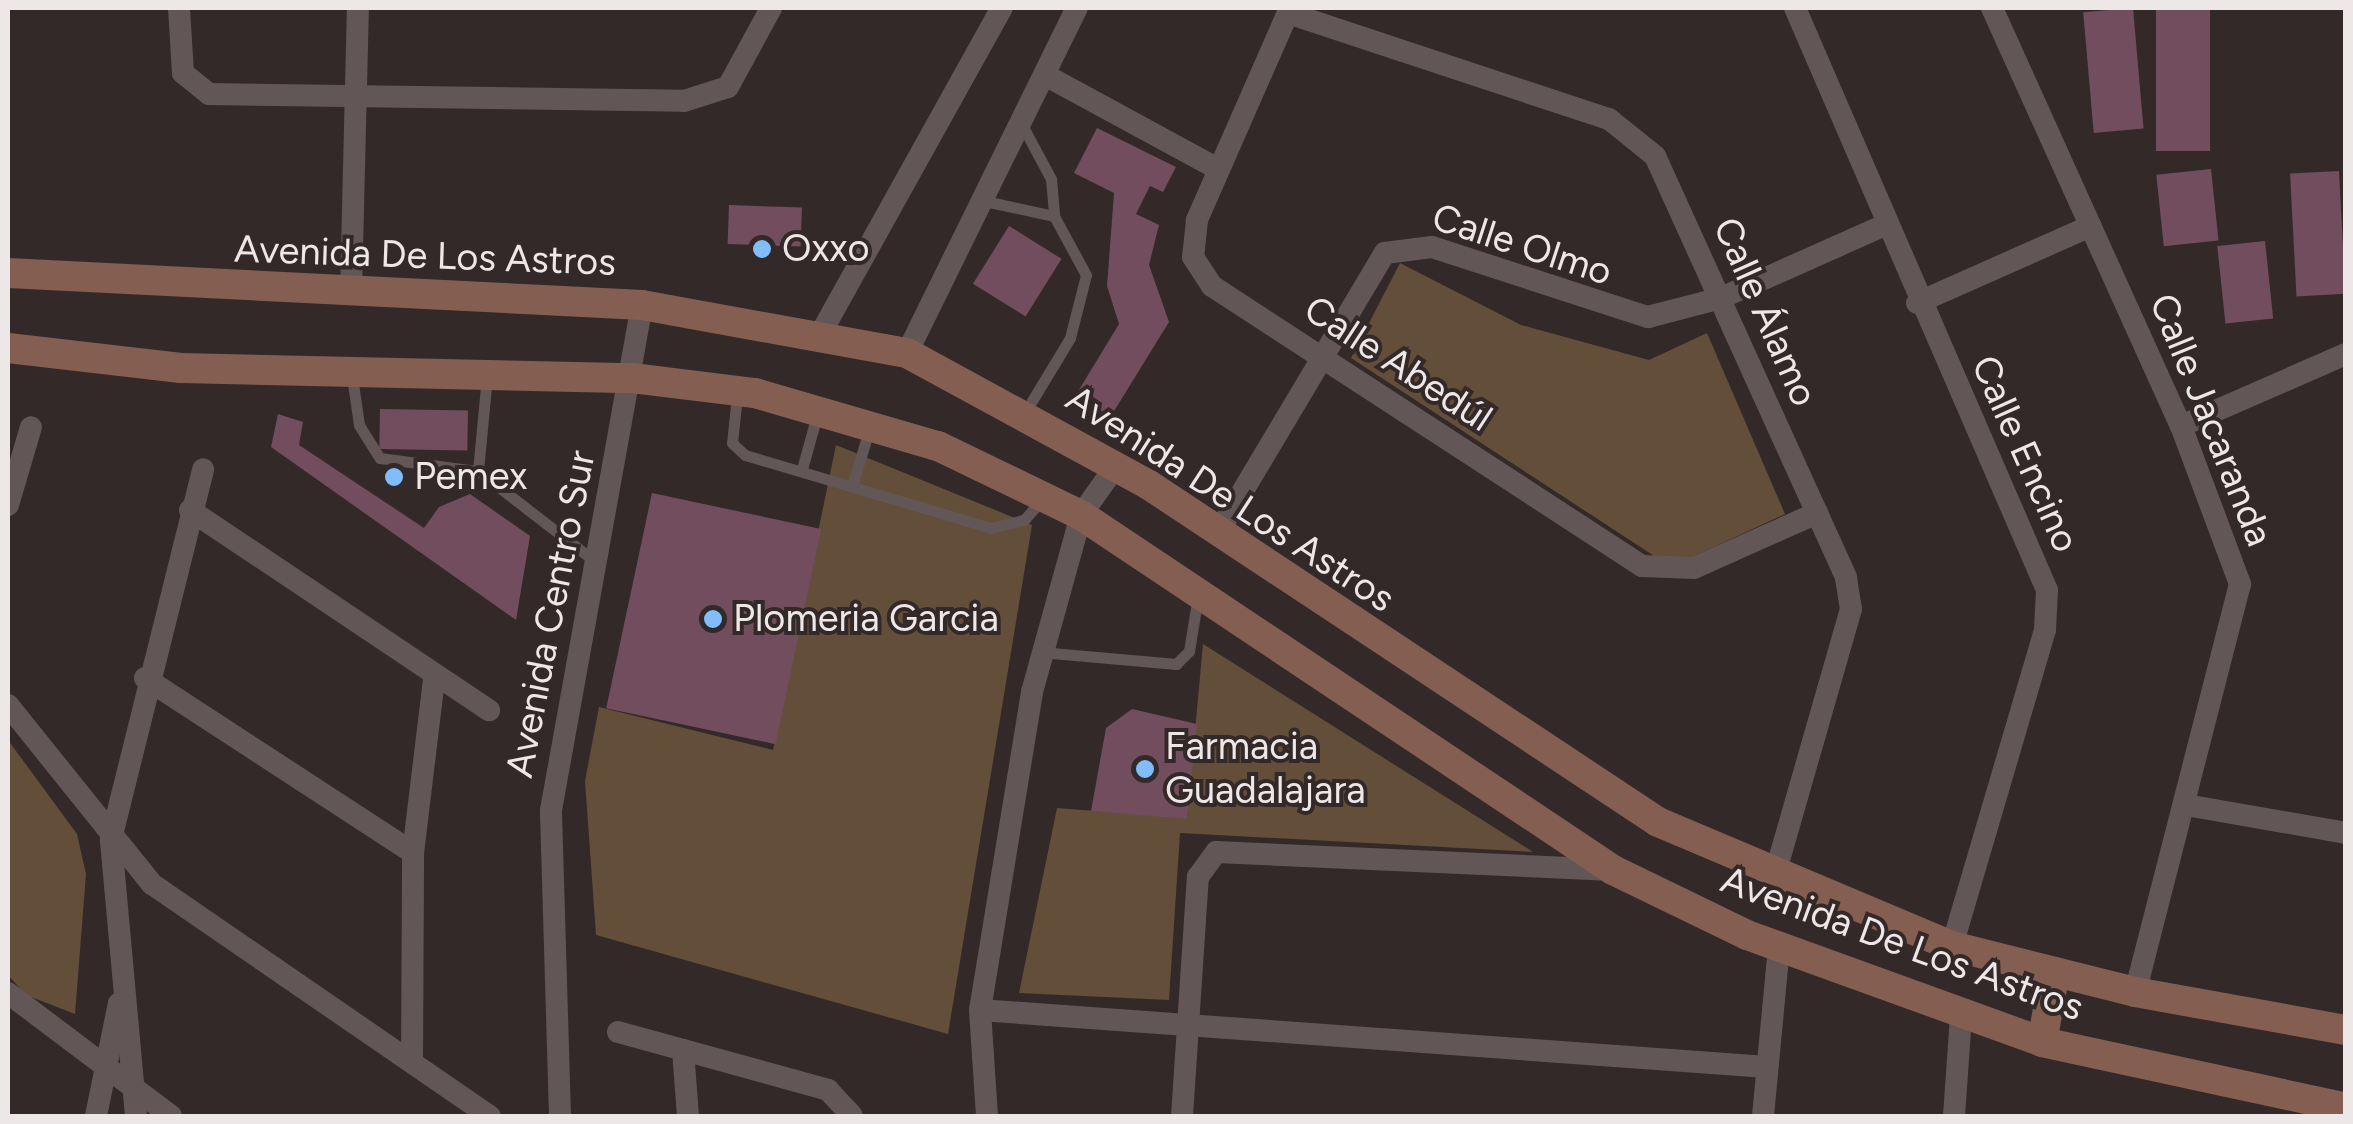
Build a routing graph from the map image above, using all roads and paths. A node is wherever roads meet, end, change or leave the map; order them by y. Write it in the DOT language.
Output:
graph roads {
  1 [pos="179,8"];
  2 [pos="358,8"];
  3 [pos="771,8"];
  4 [pos="1002,8"];
  5 [pos="1078,8"];
  6 [pos="1795,8"];
  7 [pos="1992,8"];
  8 [pos="1289,10"];
  9 [pos="1045,75"];
  10 [pos="352,94"];
  11 [pos="1019,121"];
  12 [pos="1216,168"];
  13 [pos="980,200"];
  14 [pos="1054,216"];
  15 [pos="1885,226"];
  16 [pos="2091,226"];
  17 [pos="8,273"];
  18 [pos="352,292"];
  19 [pos="1721,298"];
  20 [pos="1917,303"];
  21 [pos="642,305"];
  22 [pos="822,331"];
  23 [pos="8,348"];
  24 [pos="907,352"];
  25 [pos="1323,357"];
  26 [pos="2344,359"];
  27 [pos="352,372"];
  28 [pos="487,375"];
  29 [pos="632,378"];
  30 [pos="738,391"];
  31 [pos="818,411"];
  32 [pos="1024,414"];
  33 [pos="870,426"];
  34 [pos="2181,426"];
  35 [pos="31,427"];
  36 [pos="1115,466"];
  37 [pos="802,469"];
  38 [pos="203,470"];
  39 [pos="478,471"];
  40 [pos="852,484"];
  41 [pos="1044,497"];
  42 [pos="8,505"];
  43 [pos="190,510"];
  44 [pos="1817,513"];
  45 [pos="1081,515"];
  46 [pos="1219,531"];
  47 [pos="593,560"];
  48 [pos="1198,594"];
  49 [pos="1040,652"];
  50 [pos="145,678"];
  51 [pos="434,680"];
  52 [pos="8,705"];
  53 [pos="489,710"];
  54 [pos="2186,805"];
  55 [pos="2346,833"];
  56 [pos="111,839"];
  57 [pos="413,853"];
  58 [pos="1613,870"];
  59 [pos="1774,876"];
  60 [pos="1952,946"];
  61 [pos="1779,947"];
  62 [pos="2055,972"];
  63 [pos="2135,992"];
  64 [pos="8,993"];
  65 [pos="121,994"];
  66 [pos="980,1010"];
  67 [pos="1961,1016"];
  68 [pos="1184,1024"];
  69 [pos="2346,1030"];
  70 [pos="618,1032"];
  71 [pos="2042,1042"];
  72 [pos="683,1050"];
  73 [pos="412,1062"];
  74 [pos="1767,1067"];
  75 [pos="101,1069"];
  76 [pos="136,1105"];
  77 [pos="2326,1109"];
  78 [pos="850,1110"];
  79 [pos="96,1116"];
  80 [pos="171,1116"];
  81 [pos="490,1116"];
  82 [pos="560,1116"];
  83 [pos="688,1116"];
  84 [pos="987,1116"];
  85 [pos="1182,1116"];
  86 [pos="1764,1116"];
  87 [pos="1954,1116"];
  1 -- 10 [label="street"];
  2 -- 10 [label="street"];
  3 -- 10 [label="street"];
  4 -- 22 [label="street"];
  5 -- 9 [label="street"];
  6 -- 15 [label="street, Calle Encino"];
  7 -- 16 [label="street, Calle Jacaranda"];
  8 -- 12 [label="street, Calle Abedúl"];
  8 -- 19 [label="street, Calle Álamo"];
  9 -- 11 [label="street"];
  9 -- 12 [label="street"];
  10 -- 18 [label="street"];
  11 -- 13 [label="street"];
  11 -- 14 [label="lane"];
  12 -- 25 [label="street, Calle Abedúl"];
  13 -- 14 [label="lane"];
  13 -- 24 [label="street"];
  14 -- 32 [label="lane"];
  15 -- 19 [label="street, Calle Olmo"];
  15 -- 20 [label="street, Calle Encino"];
  16 -- 20 [label="street"];
  16 -- 34 [label="street, Calle Jacaranda"];
  17 -- 18 [label="main road, Avenida De Los Astros"];
  18 -- 21 [label="main road, Avenida De Los Astros"];
  19 -- 25 [label="street, Calle Olmo"];
  19 -- 44 [label="street, Calle Álamo"];
  20 -- 60 [label="street, Calle Encino"];
  21 -- 22 [label="main road, Avenida De Los Astros"];
  21 -- 29 [label="street, Avenida Centro Sur"];
  22 -- 24 [label="main road, Avenida De Los Astros"];
  23 -- 27 [label="main road, Avenida De Los Astros"];
  24 -- 32 [label="main road, Avenida De Los Astros"];
  25 -- 44 [label="street, Calle Abedúl"];
  25 -- 46 [label="street, Calle Olmo"];
  26 -- 34 [label="street"];
  27 -- 28 [label="main road, Avenida De Los Astros"];
  27 -- 39 [label="lane"];
  28 -- 29 [label="main road, Avenida De Los Astros"];
  28 -- 39 [label="lane"];
  29 -- 30 [label="main road, Avenida De Los Astros"];
  29 -- 47 [label="street, Avenida Centro Sur"];
  30 -- 31 [label="main road, Avenida De Los Astros"];
  30 -- 37 [label="lane"];
  31 -- 33 [label="main road, Avenida De Los Astros"];
  31 -- 37 [label="lane"];
  32 -- 36 [label="main road, Avenida De Los Astros"];
  33 -- 40 [label="lane"];
  33 -- 41 [label="main road, Avenida De Los Astros"];
  34 -- 54 [label="street, Calle Jacaranda"];
  35 -- 42 [label="street"];
  36 -- 45 [label="street"];
  36 -- 46 [label="main road, Avenida De Los Astros"];
  37 -- 40 [label="lane"];
  38 -- 43 [label="street"];
  39 -- 47 [label="lane"];
  40 -- 41 [label="lane"];
  41 -- 45 [label="main road, Avenida De Los Astros"];
  43 -- 50 [label="street"];
  43 -- 51 [label="street"];
  44 -- 59 [label="street, Calle Álamo"];
  45 -- 48 [label="main road, Avenida De Los Astros"];
  45 -- 49 [label="street"];
  46 -- 59 [label="main road, Avenida De Los Astros"];
  47 -- 82 [label="street, Avenida Centro Sur"];
  48 -- 49 [label="lane"];
  48 -- 58 [label="main road, Avenida De Los Astros"];
  49 -- 66 [label="street"];
  50 -- 56 [label="street"];
  50 -- 57 [label="street"];
  51 -- 53 [label="street"];
  51 -- 57 [label="street"];
  52 -- 56 [label="street"];
  54 -- 55 [label="street"];
  54 -- 63 [label="street, Calle Jacaranda"];
  56 -- 65 [label="street"];
  56 -- 73 [label="street"];
  57 -- 73 [label="street"];
  58 -- 61 [label="main road, Avenida De Los Astros"];
  58 -- 68 [label="street"];
  59 -- 60 [label="main road, Avenida De Los Astros"];
  60 -- 62 [label="main road, Avenida De Los Astros"];
  61 -- 67 [label="main road, Avenida De Los Astros"];
  61 -- 74 [label="street"];
  62 -- 63 [label="main road, Avenida De Los Astros"];
  62 -- 71 [label="main road"];
  63 -- 69 [label="main road, Avenida De Los Astros"];
  64 -- 75 [label="street"];
  65 -- 75 [label="street"];
  65 -- 76 [label="street"];
  66 -- 68 [label="street"];
  66 -- 84 [label="street"];
  67 -- 71 [label="main road, Avenida De Los Astros"];
  67 -- 87 [label="street"];
  68 -- 74 [label="street"];
  68 -- 85 [label="street"];
  70 -- 72 [label="street"];
  71 -- 77 [label="main road, Avenida De Los Astros"];
  72 -- 78 [label="street"];
  72 -- 83 [label="street"];
  73 -- 81 [label="street"];
  74 -- 86 [label="street"];
  75 -- 76 [label="street"];
  75 -- 79 [label="street"];
  76 -- 80 [label="street"];
}
